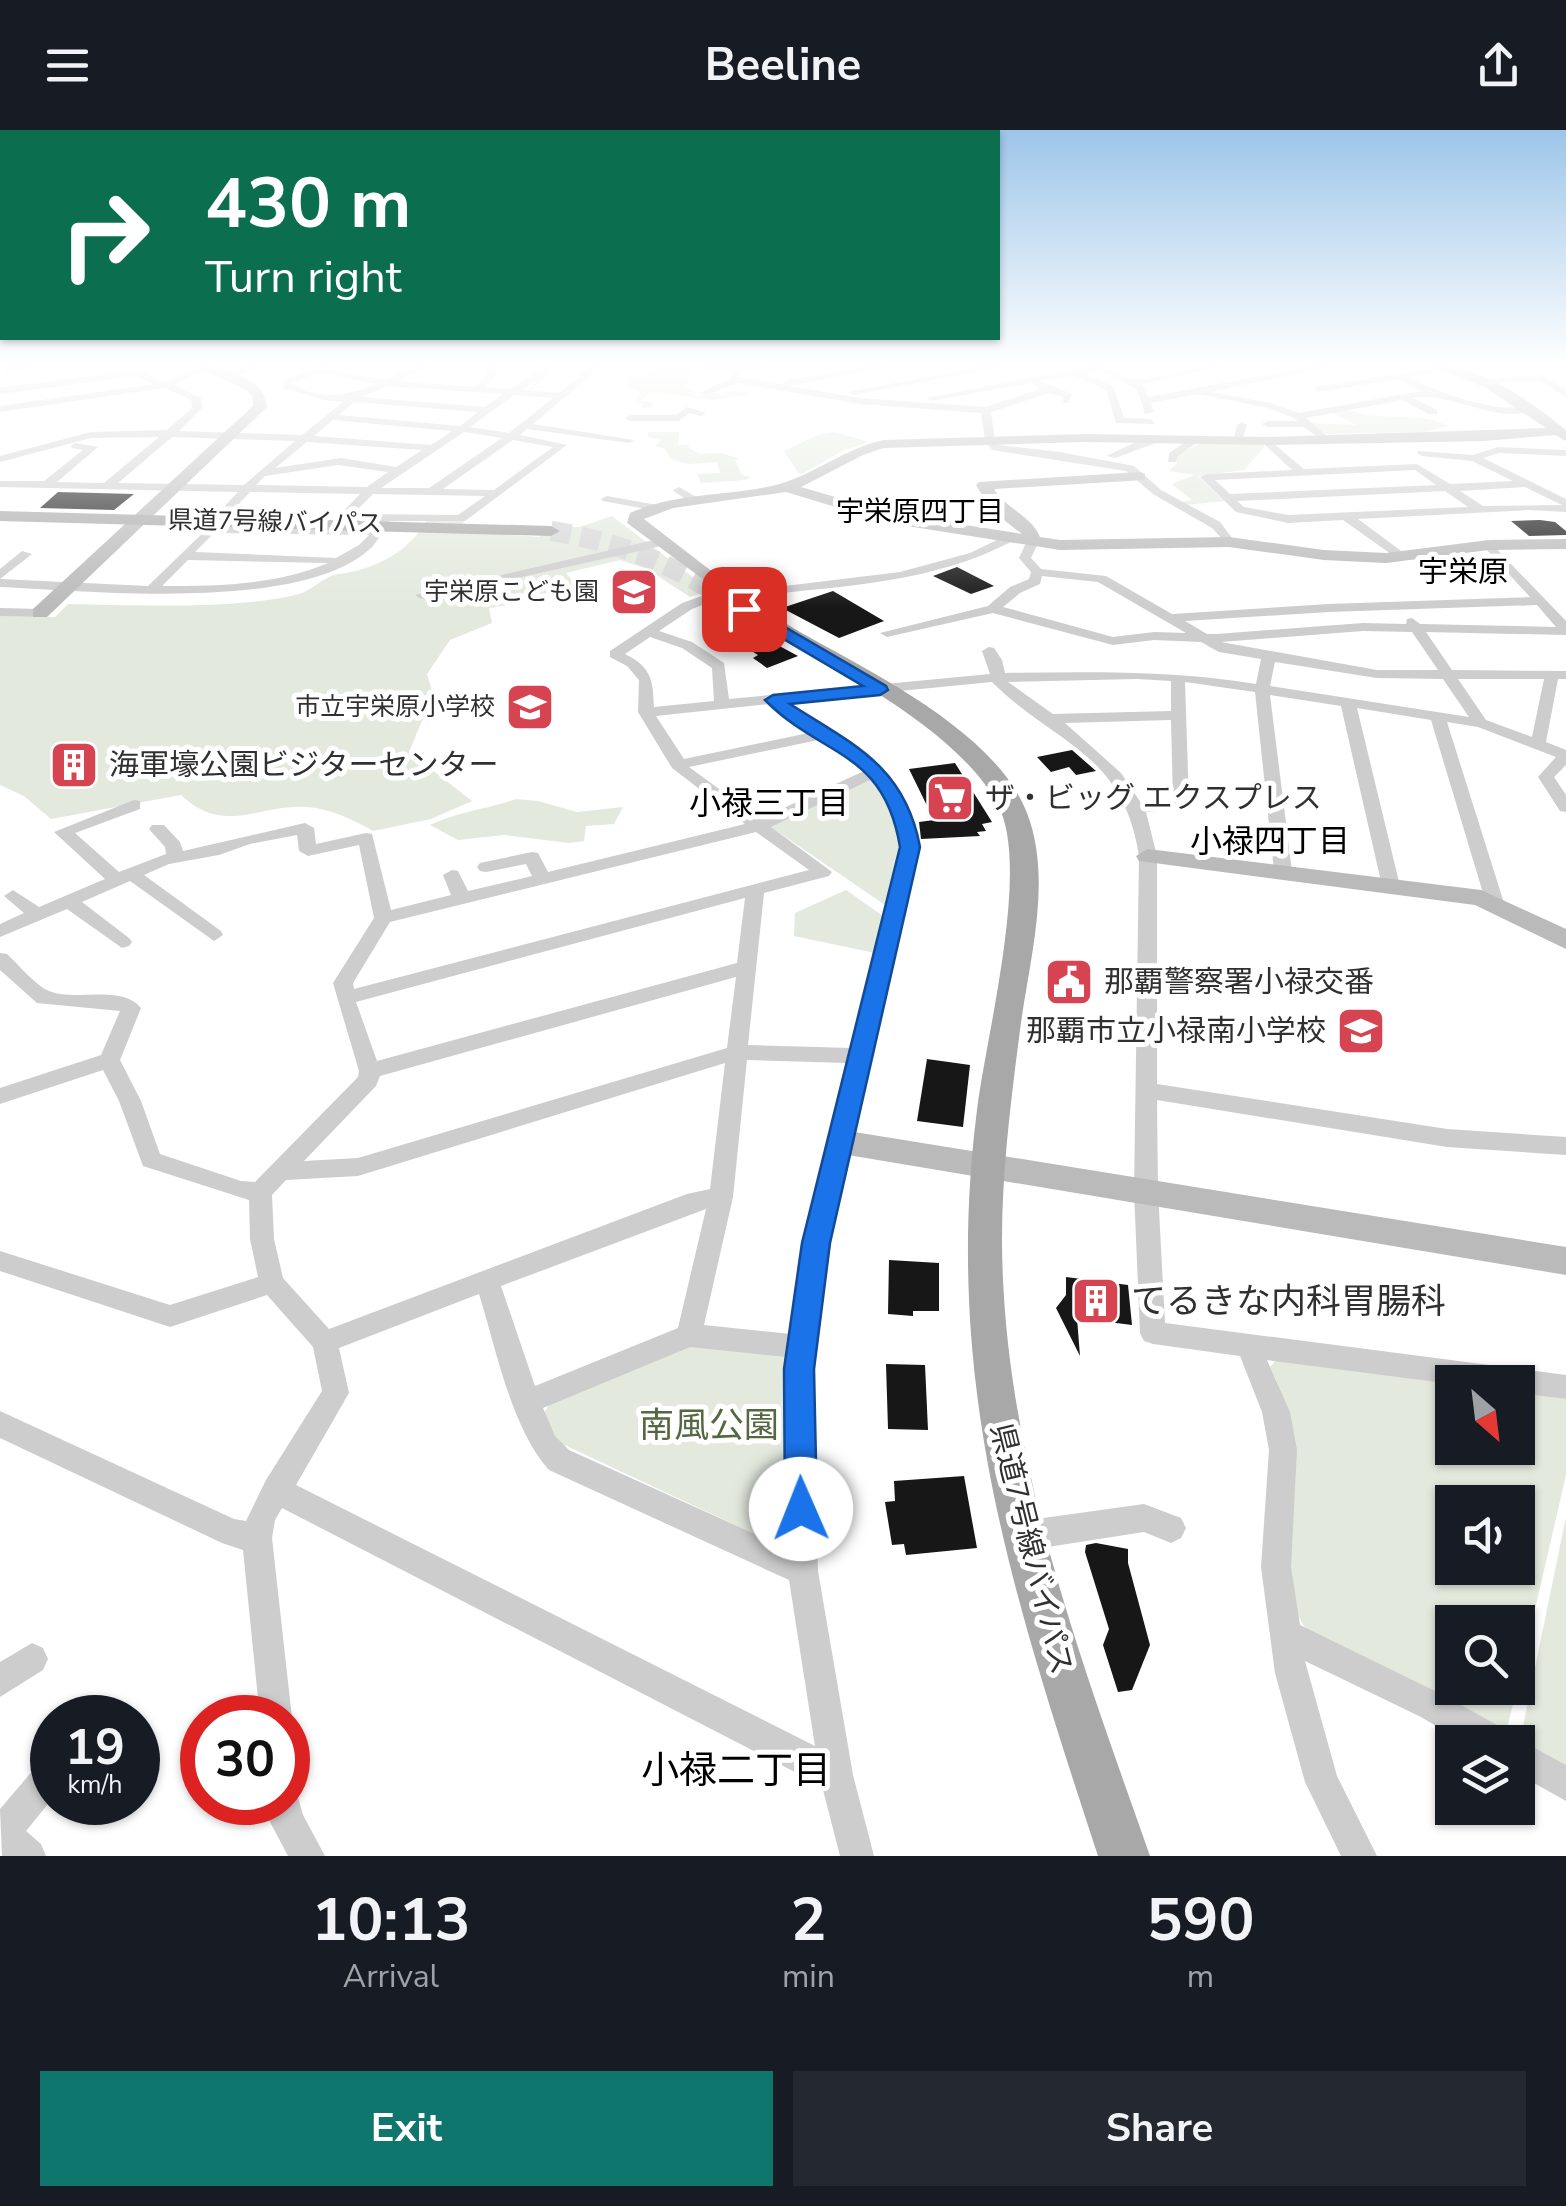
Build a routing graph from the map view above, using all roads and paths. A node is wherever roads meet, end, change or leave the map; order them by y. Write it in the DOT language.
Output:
graph roads {
  1 [pos="57,447"];
  2 [pos="86,447"];
  3 [pos="154,447"];
  4 [pos="221,447"];
  5 [pos="294,447"];
  6 [pos="415,447"];
  7 [pos="497,447"];
  8 [pos="560,447"];
  9 [pos="873,447"];
  10 [pos="997,447"];
  11 [pos="1137,447"];
  12 [pos="1186,447"];
  13 [pos="1278,447"];
  14 [pos="432,448"];
  15 [pos="1422,453"];
  16 [pos="1566,453"];
  17 [pos="282,456"];
  18 [pos="1111,456"];
  19 [pos="18,458"];
  20 [pos="1474,458"];
  21 [pos="0,459"];
  22 [pos="1172,460"];
  23 [pos="342,461"];
  24 [pos="397,470"];
  25 [pos="1298,470"];
  26 [pos="0,472"];
  27 [pos="261,474"];
  28 [pos="1140,476"];
  29 [pos="0,484"];
  30 [pos="1528,484"];
  31 [pos="46,485"];
  32 [pos="107,486"];
  33 [pos="177,487"];
  34 [pos="246,488"];
  35 [pos="786,488"];
  36 [pos="1451,488"];
  37 [pos="678,490"];
  38 [pos="365,491"];
  39 [pos="431,492"];
  40 [pos="496,493"];
  41 [pos="1322,494"];
  42 [pos="1226,498"];
  43 [pos="607,499"];
  44 [pos="694,500"];
  45 [pos="1566,506"];
  46 [pos="658,508"];
  47 [pos="1481,510"];
  48 [pos="0,516"];
  49 [pos="1346,516"];
  50 [pos="344,517"];
  51 [pos="142,518"];
  52 [pos="386,518"];
  53 [pos="551,530"];
  54 [pos="376,532"];
  55 [pos="1009,538"];
  56 [pos="1033,541"];
  57 [pos="1229,542"];
  58 [pos="652,544"];
  59 [pos="1566,544"];
  60 [pos="1489,546"];
  61 [pos="0,553"];
  62 [pos="185,556"];
  63 [pos="1402,556"];
  64 [pos="343,559"];
  65 [pos="1037,572"];
  66 [pos="0,579"];
  67 [pos="70,585"];
  68 [pos="154,587"];
  69 [pos="1411,588"];
  70 [pos="1468,588"];
  71 [pos="429,593"];
  72 [pos="731,598"];
  73 [pos="1540,601"];
  74 [pos="1483,602"];
  75 [pos="1426,604"];
  76 [pos="1400,605"];
  77 [pos="993,609"];
  78 [pos="0,612"];
  79 [pos="40,613"];
  80 [pos="1169,618"];
  81 [pos="1416,628"];
  82 [pos="1566,630"];
  83 [pos="648,632"];
  84 [pos="887,633"];
  85 [pos="1201,638"];
  86 [pos="989,651"];
  87 [pos="1270,656"];
  88 [pos="1449,674"];
  89 [pos="1559,675"];
  90 [pos="1178,676"];
  91 [pos="998,677"];
  92 [pos="1262,688"];
  93 [pos="880,690"];
  94 [pos="773,700"];
  95 [pos="1348,702"];
  96 [pos="722,705"];
  97 [pos="646,712"];
  98 [pos="1180,715"];
  99 [pos="1437,716"];
  100 [pos="1048,719"];
  101 [pos="1481,723"];
  102 [pos="824,734"];
  103 [pos="1538,745"];
  104 [pos="1566,755"];
  105 [pos="678,765"];
  106 [pos="876,771"];
  107 [pos="134,805"];
  108 [pos="1566,807"];
  109 [pos="1138,808"];
  110 [pos="98,819"];
  111 [pos="759,826"];
  112 [pos="158,830"];
  113 [pos="113,831"];
  114 [pos="1148,856"];
  115 [pos="174,858"];
  116 [pos="486,867"];
  117 [pos="1283,871"];
  118 [pos="452,875"];
  119 [pos="124,877"];
  120 [pos="543,879"];
  121 [pos="1391,886"];
  122 [pos="754,892"];
  123 [pos="13,896"];
  124 [pos="462,898"];
  125 [pos="70,902"];
  126 [pos="1495,902"];
  127 [pos="38,914"];
  128 [pos="383,918"];
  129 [pos="0,931"];
  130 [pos="214,936"];
  131 [pos="1566,940"];
  132 [pos="122,942"];
  133 [pos="0,959"];
  134 [pos="744,968"];
  135 [pos="344,998"];
  136 [pos="736,1054"];
  137 [pos="862,1056"];
  138 [pos="109,1060"];
  139 [pos="370,1071"];
  140 [pos="1147,1090"];
  141 [pos="0,1096"];
  142 [pos="842,1142"];
  143 [pos="1566,1146"];
  144 [pos="990,1166"];
  145 [pos="280,1171"];
  146 [pos="1146,1191"];
  147 [pos="260,1192"];
  148 [pos="721,1197"];
  149 [pos="0,1261"];
  150 [pos="1566,1261"];
  151 [pos="486,1279"];
  152 [pos="272,1283"];
  153 [pos="690,1334"];
  154 [pos="325,1342"];
  155 [pos="802,1347"];
  156 [pos="1250,1347"];
  157 [pos="1566,1387"];
  158 [pos="526,1402"];
  159 [pos="0,1424"];
  160 [pos="276,1490"];
  161 [pos="1170,1528"];
  162 [pos="1022,1536"];
  163 [pos="257,1538"];
  164 [pos="804,1571"];
  165 [pos="1284,1634"];
  166 [pos="32,1658"];
  167 [pos="0,1681"];
  168 [pos="274,1695"];
  169 [pos="1465,1725"];
  170 [pos="1535,1766"];
  171 [pos="836,1775"];
  172 [pos="1566,1784"];
  173 [pos="30,1799"];
  174 [pos="289,1825"];
  175 [pos="1,1832"];
  176 [pos="29,1856"];
  177 [pos="308,1856"];
  178 [pos="857,1856"];
  179 [pos="1124,1856"];
  180 [pos="1360,1856"];
  1 -- 19 [label="street"];
  2 -- 31 [label="street"];
  3 -- 32 [label="street"];
  4 -- 33 [label="street"];
  5 -- 17 [label="street"];
  6 -- 14 [label="street"];
  7 -- 39 [label="street"];
  8 -- 40 [label="street"];
  9 -- 35 [label="street"];
  10 -- 28 [label="street"];
  11 -- 18 [label="street"];
  12 -- 22 [label="street"];
  13 -- 25 [label="street"];
  14 -- 24 [label="street"];
  15 -- 20 [label="street"];
  16 -- 20 [label="street"];
  17 -- 23 [label="street"];
  17 -- 27 [label="street"];
  19 -- 21 [label="street"];
  19 -- 26 [label="street"];
  20 -- 30 [label="street"];
  23 -- 24 [label="street"];
  23 -- 27 [label="street"];
  24 -- 38 [label="street"];
  25 -- 36 [label="street"];
  25 -- 41 [label="street"];
  25 -- 42 [label="street"];
  27 -- 34 [label="street"];
  28 -- 56 [label="street"];
  28 -- 57 [label="street"];
  29 -- 31 [label="street"];
  30 -- 36 [label="street"];
  30 -- 45 [label="street"];
  31 -- 32 [label="street"];
  32 -- 33 [label="street"];
  33 -- 34 [label="street"];
  33 -- 51 [label="street"];
  34 -- 38 [label="street"];
  34 -- 50 [label="street"];
  35 -- 44 [label="street"];
  35 -- 55 [label="street"];
  36 -- 41 [label="street"];
  36 -- 47 [label="street"];
  37 -- 44 [label="street"];
  38 -- 39 [label="street"];
  38 -- 50 [label="street"];
  39 -- 40 [label="street"];
  40 -- 52 [label="street"];
  41 -- 42 [label="street"];
  41 -- 49 [label="street"];
  42 -- 49 [label="street"];
  43 -- 46 [label="street"];
  44 -- 46 [label="street"];
  45 -- 47 [label="street"];
  46 -- 58 [label="street"];
  47 -- 49 [label="street"];
  48 -- 51 [label="main road, 県道7号線バイパス"];
  49 -- 63 [label="street"];
  50 -- 52 [label="street"];
  51 -- 53 [label="main road, 県道7号線バイパス"];
  51 -- 67 [label="street"];
  52 -- 54 [label="street"];
  54 -- 62 [label="street"];
  54 -- 64 [label="street"];
  55 -- 56 [label="street"];
  55 -- 72 [label="street"];
  56 -- 57 [label="street"];
  56 -- 65 [label="street"];
  57 -- 63 [label="street"];
  58 -- 71 [label="street"];
  58 -- 72 [label="street"];
  59 -- 60 [label="street"];
  60 -- 63 [label="street"];
  60 -- 73 [label="street"];
  61 -- 66 [label="street"];
  62 -- 64 [label="street"];
  62 -- 68 [label="street"];
  64 -- 68 [label="street"];
  65 -- 77 [label="street"];
  65 -- 80 [label="street"];
  66 -- 67 [label="street"];
  67 -- 68 [label="street"];
  67 -- 79 [label="street"];
  69 -- 75 [label="street"];
  70 -- 74 [label="street"];
  72 -- 83 [label="street"];
  72 -- 93 [label="main road, 県道7号線バイパス"];
  73 -- 74 [label="street"];
  73 -- 82 [label="street"];
  74 -- 75 [label="street"];
  75 -- 76 [label="street"];
  76 -- 80 [label="street"];
  76 -- 81 [label="street"];
  77 -- 84 [label="street"];
  77 -- 85 [label="street"];
  78 -- 79 [label="street"];
  80 -- 85 [label="street"];
  81 -- 82 [label="street"];
  81 -- 85 [label="street"];
  81 -- 88 [label="street"];
  83 -- 96 [label="street"];
  83 -- 97 [label="street"];
  85 -- 87 [label="street"];
  86 -- 91 [label="street"];
  87 -- 88 [label="street"];
  87 -- 92 [label="street"];
  88 -- 89 [label="street"];
  88 -- 101 [label="street"];
  89 -- 103 [label="street"];
  90 -- 91 [label="street"];
  90 -- 92 [label="street"];
  90 -- 98 [label="street"];
  91 -- 93 [label="street"];
  91 -- 100 [label="street"];
  92 -- 95 [label="street"];
  92 -- 117 [label="street"];
  93 -- 94 [label="street"];
  93 -- 144 [label="main road, 県道7号線バイパス"];
  94 -- 96 [label="street"];
  94 -- 102 [label="street"];
  95 -- 99 [label="street"];
  95 -- 121 [label="street"];
  96 -- 97 [label="street"];
  97 -- 105 [label="street"];
  98 -- 100 [label="street"];
  98 -- 109 [label="street"];
  99 -- 101 [label="street"];
  99 -- 126 [label="street"];
  100 -- 109 [label="street"];
  101 -- 103 [label="street"];
  102 -- 105 [label="street"];
  102 -- 106 [label="street"];
  103 -- 104 [label="street"];
  104 -- 108 [label="street"];
  105 -- 111 [label="street"];
  106 -- 111 [label="street"];
  106 -- 137 [label="street"];
  107 -- 110 [label="street"];
  109 -- 114 [label="street"];
  110 -- 113 [label="street"];
  110 -- 119 [label="street"];
  111 -- 120 [label="street"];
  111 -- 122 [label="street"];
  112 -- 115 [label="street"];
  114 -- 117 [label="street"];
  114 -- 140 [label="street"];
  115 -- 119 [label="street"];
  115 -- 128 [label="street"];
  116 -- 120 [label="street"];
  117 -- 121 [label="street"];
  118 -- 124 [label="street"];
  119 -- 125 [label="street"];
  119 -- 130 [label="street"];
  120 -- 124 [label="street"];
  121 -- 126 [label="street"];
  122 -- 134 [label="street"];
  122 -- 135 [label="street"];
  123 -- 127 [label="street"];
  124 -- 128 [label="street"];
  125 -- 127 [label="street"];
  125 -- 132 [label="street"];
  126 -- 131 [label="street"];
  127 -- 129 [label="street"];
  128 -- 135 [label="street"];
  133 -- 138 [label="street"];
  134 -- 136 [label="street"];
  134 -- 139 [label="street"];
  135 -- 139 [label="street"];
  136 -- 137 [label="street"];
  136 -- 145 [label="street"];
  136 -- 148 [label="street"];
  137 -- 142 [label="street"];
  138 -- 141 [label="street"];
  138 -- 147 [label="street"];
  139 -- 145 [label="street"];
  140 -- 143 [label="street"];
  140 -- 146 [label="street"];
  142 -- 144 [label="street"];
  142 -- 155 [label="street"];
  144 -- 146 [label="street"];
  144 -- 162 [label="main road, 県道7号線バイパス"];
  145 -- 147 [label="street"];
  146 -- 150 [label="street"];
  146 -- 156 [label="street"];
  147 -- 152 [label="street"];
  148 -- 151 [label="street"];
  148 -- 153 [label="street"];
  149 -- 152 [label="street"];
  151 -- 154 [label="street"];
  151 -- 158 [label="street"];
  152 -- 154 [label="street"];
  153 -- 155 [label="street"];
  153 -- 158 [label="street"];
  154 -- 160 [label="street"];
  155 -- 164 [label="street"];
  156 -- 157 [label="street"];
  156 -- 165 [label="street"];
  158 -- 164 [label="street"];
  159 -- 163 [label="street"];
  160 -- 163 [label="street"];
  160 -- 171 [label="street"];
  161 -- 162 [label="street"];
  162 -- 179 [label="main road, 県道7号線バイパス"];
  163 -- 168 [label="street"];
  164 -- 171 [label="street"];
  165 -- 169 [label="street"];
  165 -- 180 [label="street"];
  166 -- 167 [label="street"];
  170 -- 172 [label="street"];
  171 -- 178 [label="street"];
  173 -- 175 [label="street"];
  174 -- 177 [label="street"];
  175 -- 176 [label="street"];
}
